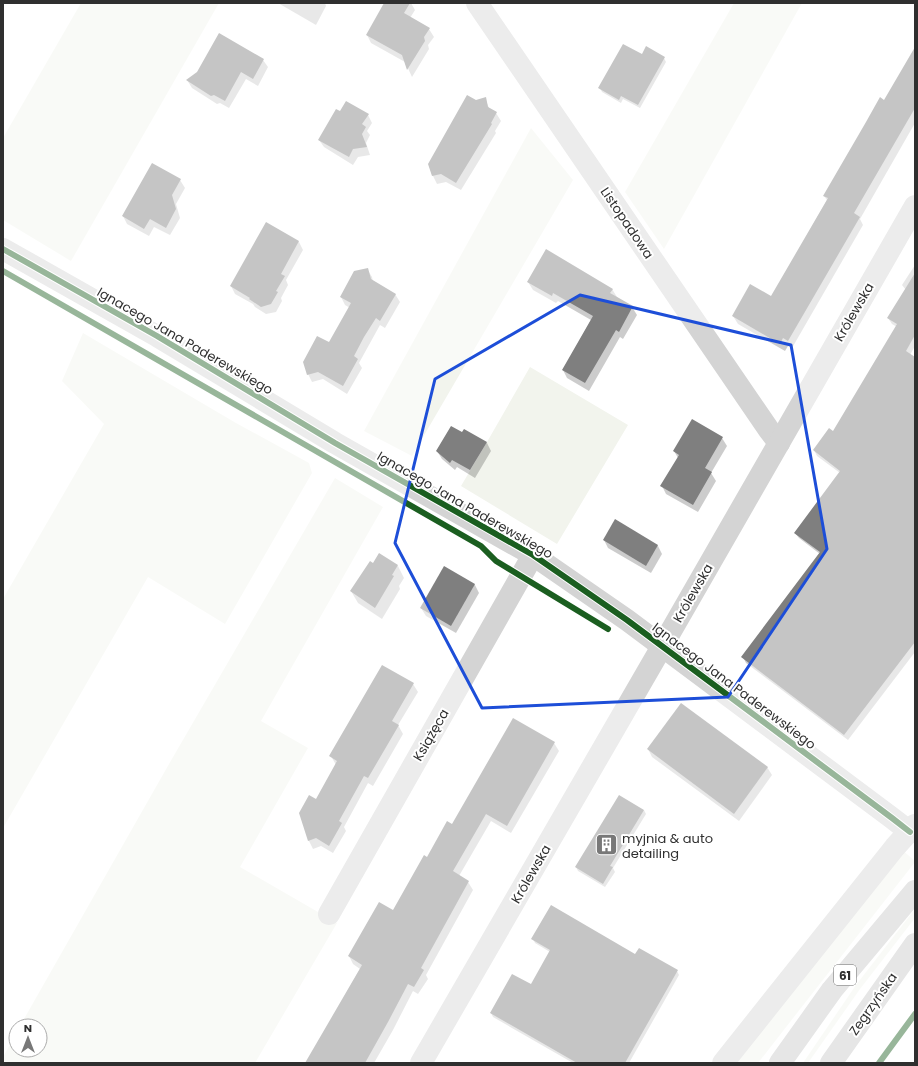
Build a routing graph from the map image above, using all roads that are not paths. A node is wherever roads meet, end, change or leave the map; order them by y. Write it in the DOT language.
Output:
graph roads {
  1 [pos="477,3"];
  2 [pos="915,206"];
  3 [pos="3,249"];
  4 [pos="779,443"];
  5 [pos="533,555"];
  6 [pos="662,647"];
  7 [pos="912,829"];
  8 [pos="915,891"];
  9 [pos="329,914"];
  10 [pos="915,944"];
  11 [pos="421,1063"];
  12 [pos="723,1063"];
  13 [pos="780,1063"];
  14 [pos="831,1063"];
  1 -- 4 [label="street, Listopadowa"];
  2 -- 4 [label="street, Królewska"];
  3 -- 5 [label="street, Ignacego Jana Paderewskiego"];
  4 -- 6 [label="street, Królewska"];
  5 -- 6 [label="street, Ignacego Jana Paderewskiego"];
  5 -- 9 [label="street, Książęca"];
  6 -- 7 [label="street, Ignacego Jana Paderewskiego"];
  6 -- 11 [label="street, Królewska"];
  7 -- 12 [label="street"];
  8 -- 13 [label="main road, 61"];
  10 -- 14 [label="main road, Zegrzyńska"];
}
